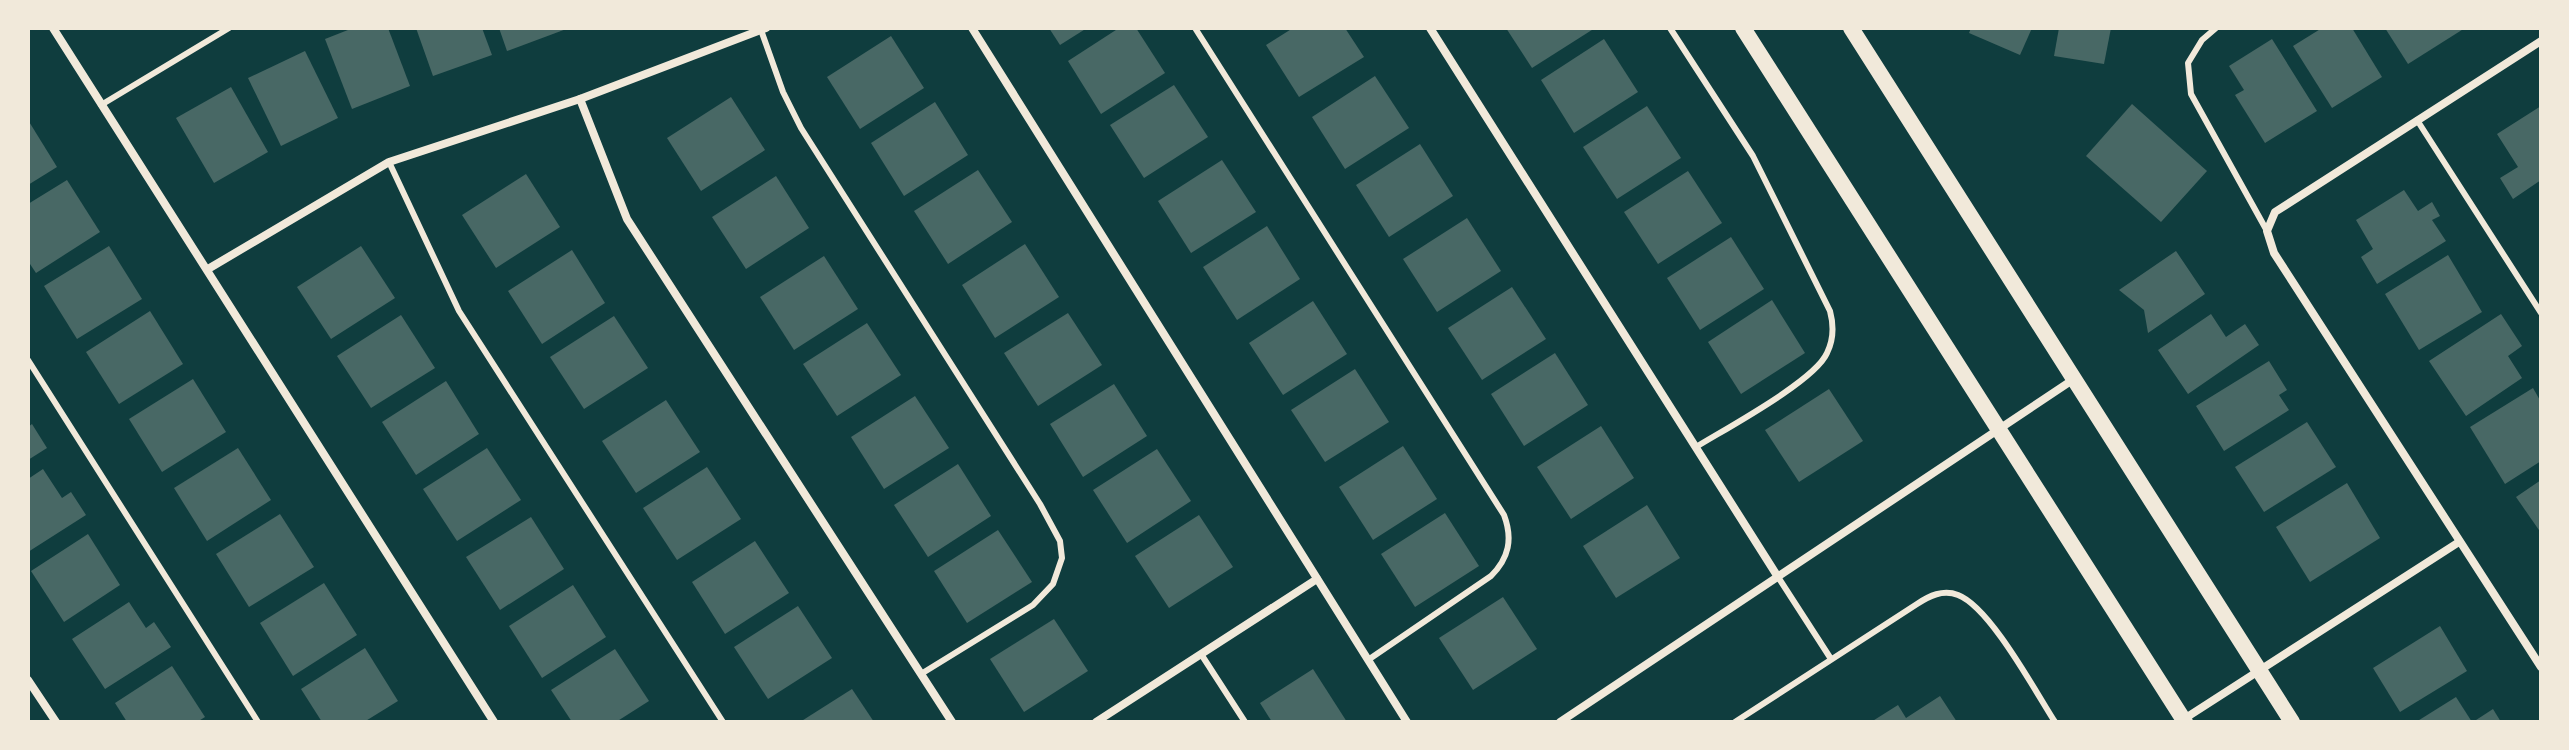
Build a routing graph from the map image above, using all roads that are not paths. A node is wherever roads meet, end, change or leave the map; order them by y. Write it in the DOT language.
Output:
graph roads {
  1 [pos="53,28"];
  2 [pos="229,28"];
  3 [pos="972,28"];
  4 [pos="1195,28"];
  5 [pos="1430,28"];
  6 [pos="1670,28"];
  7 [pos="1743,28"];
  8 [pos="1851,28"];
  9 [pos="2216,28"];
  10 [pos="764,29"];
  11 [pos="2541,41"];
  12 [pos="580,99"];
  13 [pos="101,105"];
  14 [pos="2417,120"];
  15 [pos="389,162"];
  16 [pos="2267,231"];
  17 [pos="208,269"];
  18 [pos="2541,313"];
  19 [pos="28,360"];
  20 [pos="2074,379"];
  21 [pos="2000,428"];
  22 [pos="1696,447"];
  23 [pos="2459,542"];
  24 [pos="1778,577"];
  25 [pos="1317,579"];
  26 [pos="1201,654"];
  27 [pos="1831,659"];
  28 [pos="1368,660"];
  29 [pos="2541,667"];
  30 [pos="2259,670"];
  31 [pos="921,674"];
  32 [pos="28,680"];
  33 [pos="2182,721"];
  34 [pos="56,722"];
  35 [pos="258,722"];
  36 [pos="494,722"];
  37 [pos="723,722"];
  38 [pos="952,722"];
  39 [pos="1096,722"];
  40 [pos="1245,722"];
  41 [pos="1407,722"];
  42 [pos="1560,722"];
  43 [pos="1735,722"];
  44 [pos="2055,722"];
  45 [pos="2292,722"];
  1 -- 13 [label="street"];
  2 -- 13 [label="lane"];
  3 -- 25 [label="street"];
  4 -- 28 [label="lane"];
  5 -- 22 [label="street"];
  6 -- 22 [label="lane"];
  7 -- 21 [label="main road"];
  8 -- 20 [label="main road"];
  9 -- 16 [label="lane"];
  10 -- 12 [label="street"];
  10 -- 31 [label="lane"];
  11 -- 14 [label="street"];
  12 -- 15 [label="street"];
  12 -- 31 [label="street"];
  13 -- 17 [label="street"];
  14 -- 16 [label="street"];
  14 -- 18 [label="lane"];
  15 -- 17 [label="street"];
  15 -- 37 [label="lane"];
  16 -- 23 [label="street"];
  17 -- 36 [label="street"];
  19 -- 35 [label="lane"];
  20 -- 21 [label="street"];
  20 -- 30 [label="main road"];
  21 -- 24 [label="street"];
  21 -- 33 [label="main road"];
  22 -- 24 [label="street"];
  23 -- 29 [label="street"];
  23 -- 30 [label="street"];
  24 -- 27 [label="lane"];
  24 -- 42 [label="street"];
  25 -- 26 [label="street"];
  25 -- 28 [label="street"];
  26 -- 39 [label="street"];
  26 -- 40 [label="lane"];
  27 -- 43 [label="lane"];
  27 -- 44 [label="lane"];
  28 -- 41 [label="street"];
  30 -- 33 [label="street"];
  30 -- 45 [label="main road"];
  31 -- 38 [label="street"];
  32 -- 34 [label="street"];
}
